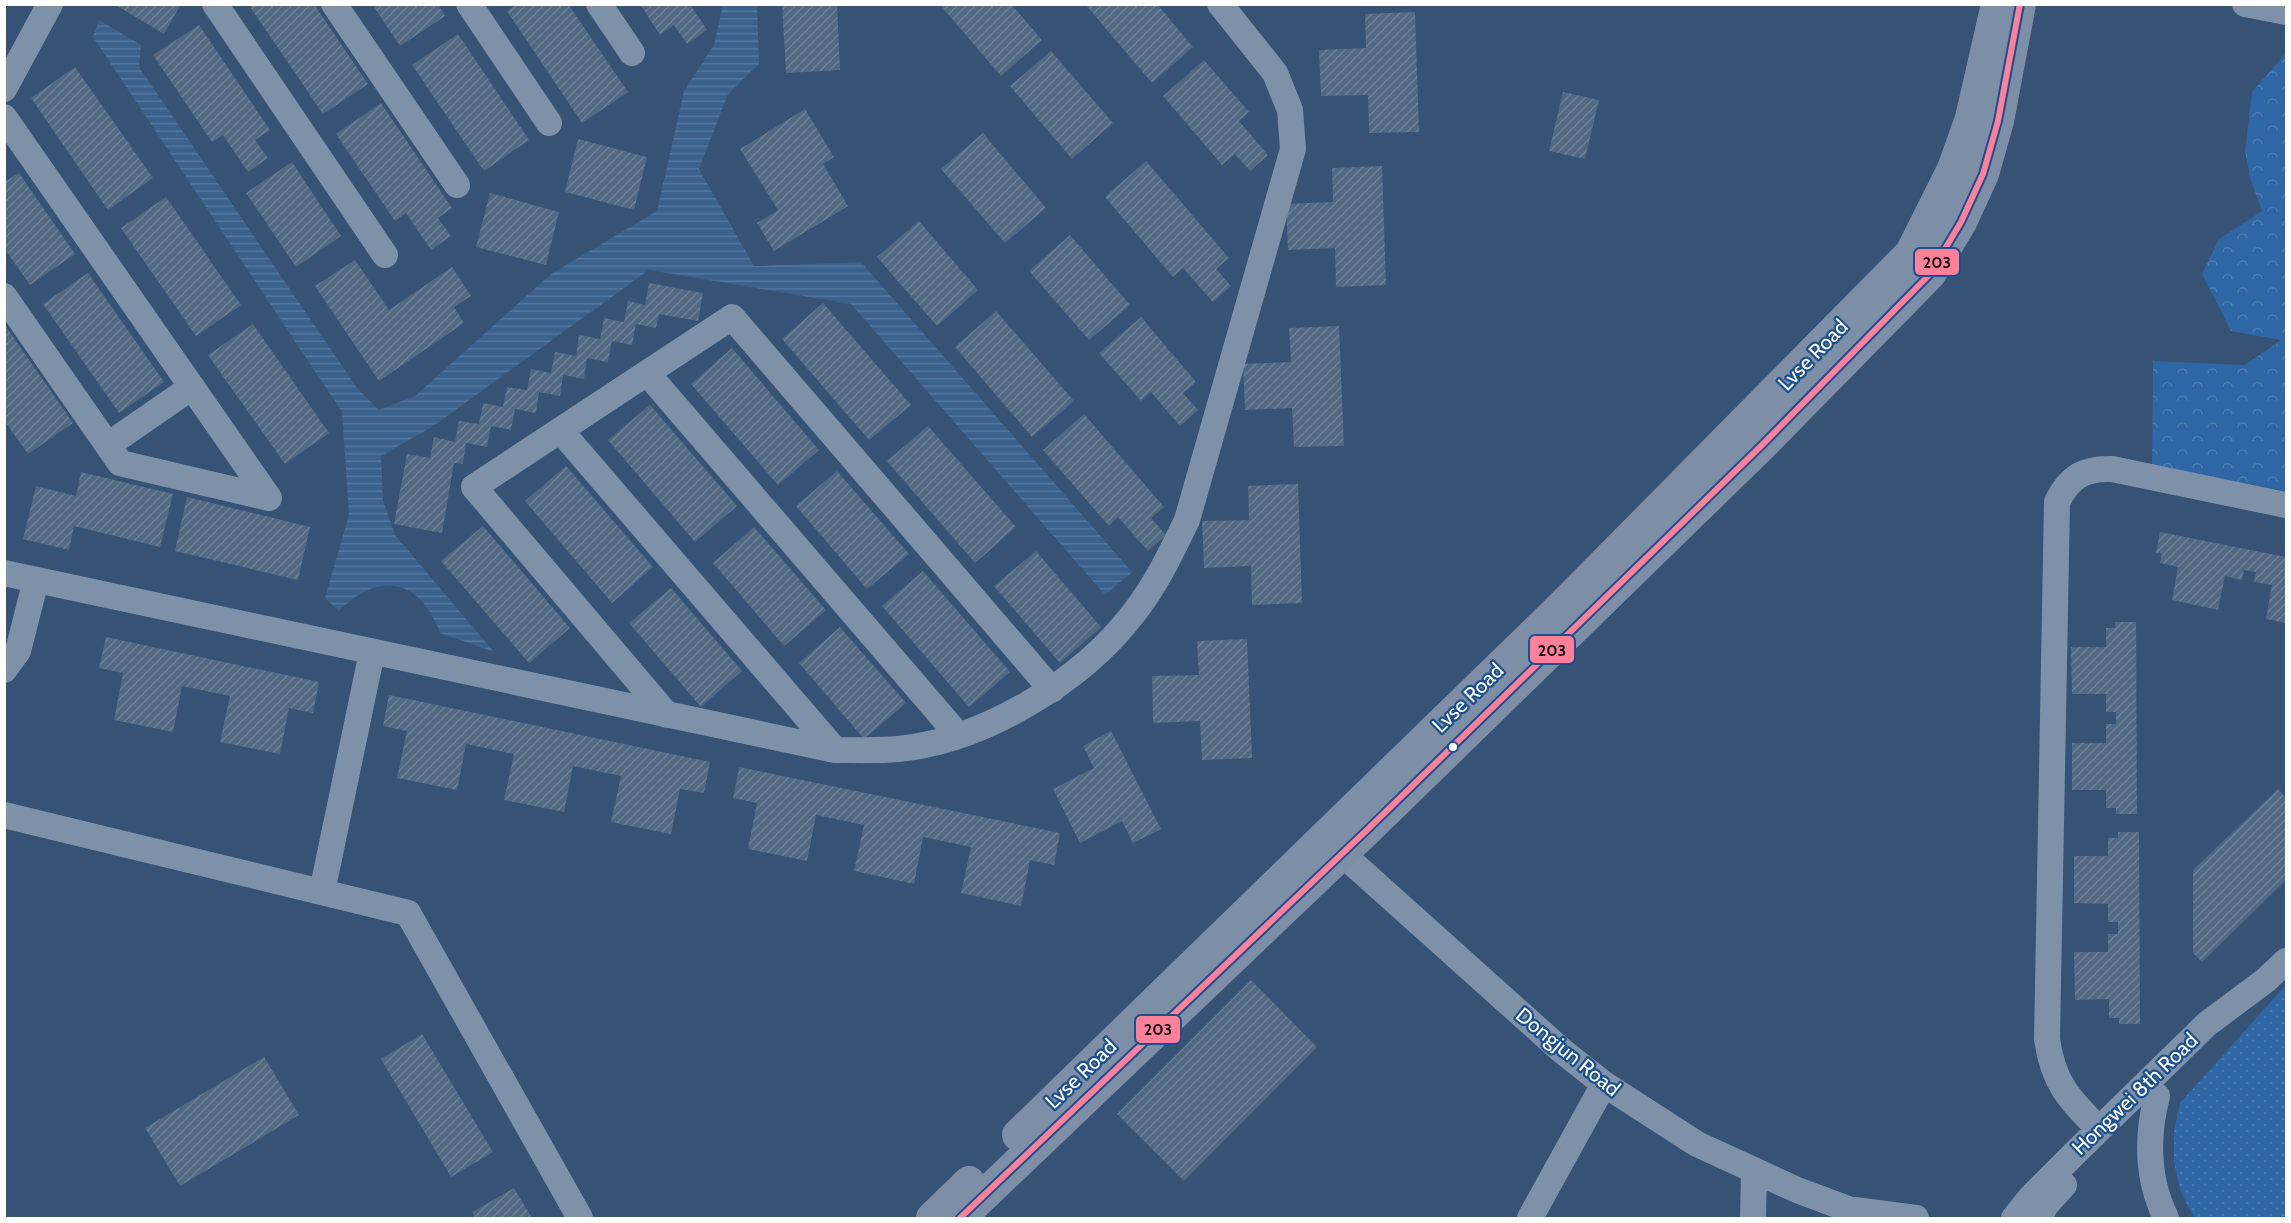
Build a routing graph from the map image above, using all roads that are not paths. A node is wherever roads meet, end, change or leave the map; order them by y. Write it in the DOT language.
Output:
graph roads {
  1 [pos="50,4"];
  2 [pos="215,4"];
  3 [pos="334,4"];
  4 [pos="470,4"];
  5 [pos="599,4"];
  6 [pos="1220,4"];
  7 [pos="1997,4"];
  8 [pos="2020,4"];
  9 [pos="2245,4"];
  10 [pos="2286,12"];
  11 [pos="632,53"];
  12 [pos="4,89"];
  13 [pos="4,117"];
  14 [pos="549,123"];
  15 [pos="457,185"];
  16 [pos="385,255"];
  17 [pos="4,296"];
  18 [pos="647,373"];
  19 [pos="192,387"];
  20 [pos="560,430"];
  21 [pos="108,446"];
  22 [pos="2286,505"];
  23 [pos="4,573"];
  24 [pos="36,579"];
  25 [pos="372,651"];
  26 [pos="4,670"];
  27 [pos="1052,690"];
  28 [pos="667,715"];
  29 [pos="958,735"];
  30 [pos="835,750"];
  31 [pos="4,815"];
  32 [pos="1333,845"];
  33 [pos="322,892"];
  34 [pos="2286,961"];
  35 [pos="2266,980"];
  36 [pos="1604,1084"];
  37 [pos="2157,1096"];
  38 [pos="2099,1129"];
  39 [pos="1754,1172"];
  40 [pos="1849,1209"];
  41 [pos="580,1218"];
  42 [pos="932,1218"];
  43 [pos="960,1218"];
  44 [pos="1530,1218"];
  45 [pos="1753,1218"];
  46 [pos="1872,1218"];
  47 [pos="1916,1218"];
  48 [pos="2014,1218"];
  49 [pos="2040,1218"];
  50 [pos="2166,1218"];
  1 -- 12 [label="street"];
  2 -- 16 [label="street"];
  3 -- 15 [label="street"];
  4 -- 14 [label="street"];
  5 -- 11 [label="street"];
  6 -- 27 [label="street"];
  7 -- 32 [label="main road, Lvse Road"];
  8 -- 32 [label="main road, Lvse Road"];
  9 -- 10 [label="street"];
  13 -- 19 [label="street"];
  17 -- 21 [label="street"];
  18 -- 20 [label="street"];
  18 -- 27 [label="street"];
  18 -- 29 [label="street"];
  19 -- 21 [label="street"];
  19 -- 21 [label="street"];
  20 -- 28 [label="street"];
  20 -- 30 [label="street"];
  22 -- 38 [label="street"];
  23 -- 24 [label="street"];
  24 -- 25 [label="street"];
  24 -- 26 [label="street"];
  25 -- 28 [label="street"];
  25 -- 33 [label="street"];
  27 -- 29 [label="street"];
  28 -- 30 [label="street"];
  29 -- 30 [label="street"];
  31 -- 33 [label="street"];
  32 -- 36 [label="street, Dongjun Road"];
  32 -- 42 [label="main road, Lvse Road"];
  32 -- 43 [label="main road, Lvse Road"];
  33 -- 41 [label="street"];
  34 -- 35 [label="street, Hongwei 8th Road"];
  35 -- 37 [label="street, Hongwei 8th Road"];
  35 -- 38 [label="street, Hongwei 8th Road"];
  36 -- 39 [label="street, Dongjun Road"];
  36 -- 44 [label="street"];
  37 -- 49 [label="street, Hongwei 8th Road"];
  37 -- 50 [label="street"];
  38 -- 48 [label="street, Hongwei 8th Road"];
  39 -- 40 [label="street, Dongjun Road"];
  39 -- 45 [label="street"];
  40 -- 46 [label="street, Dongjun Road"];
  40 -- 47 [label="street, Dongjun Road"];
}
